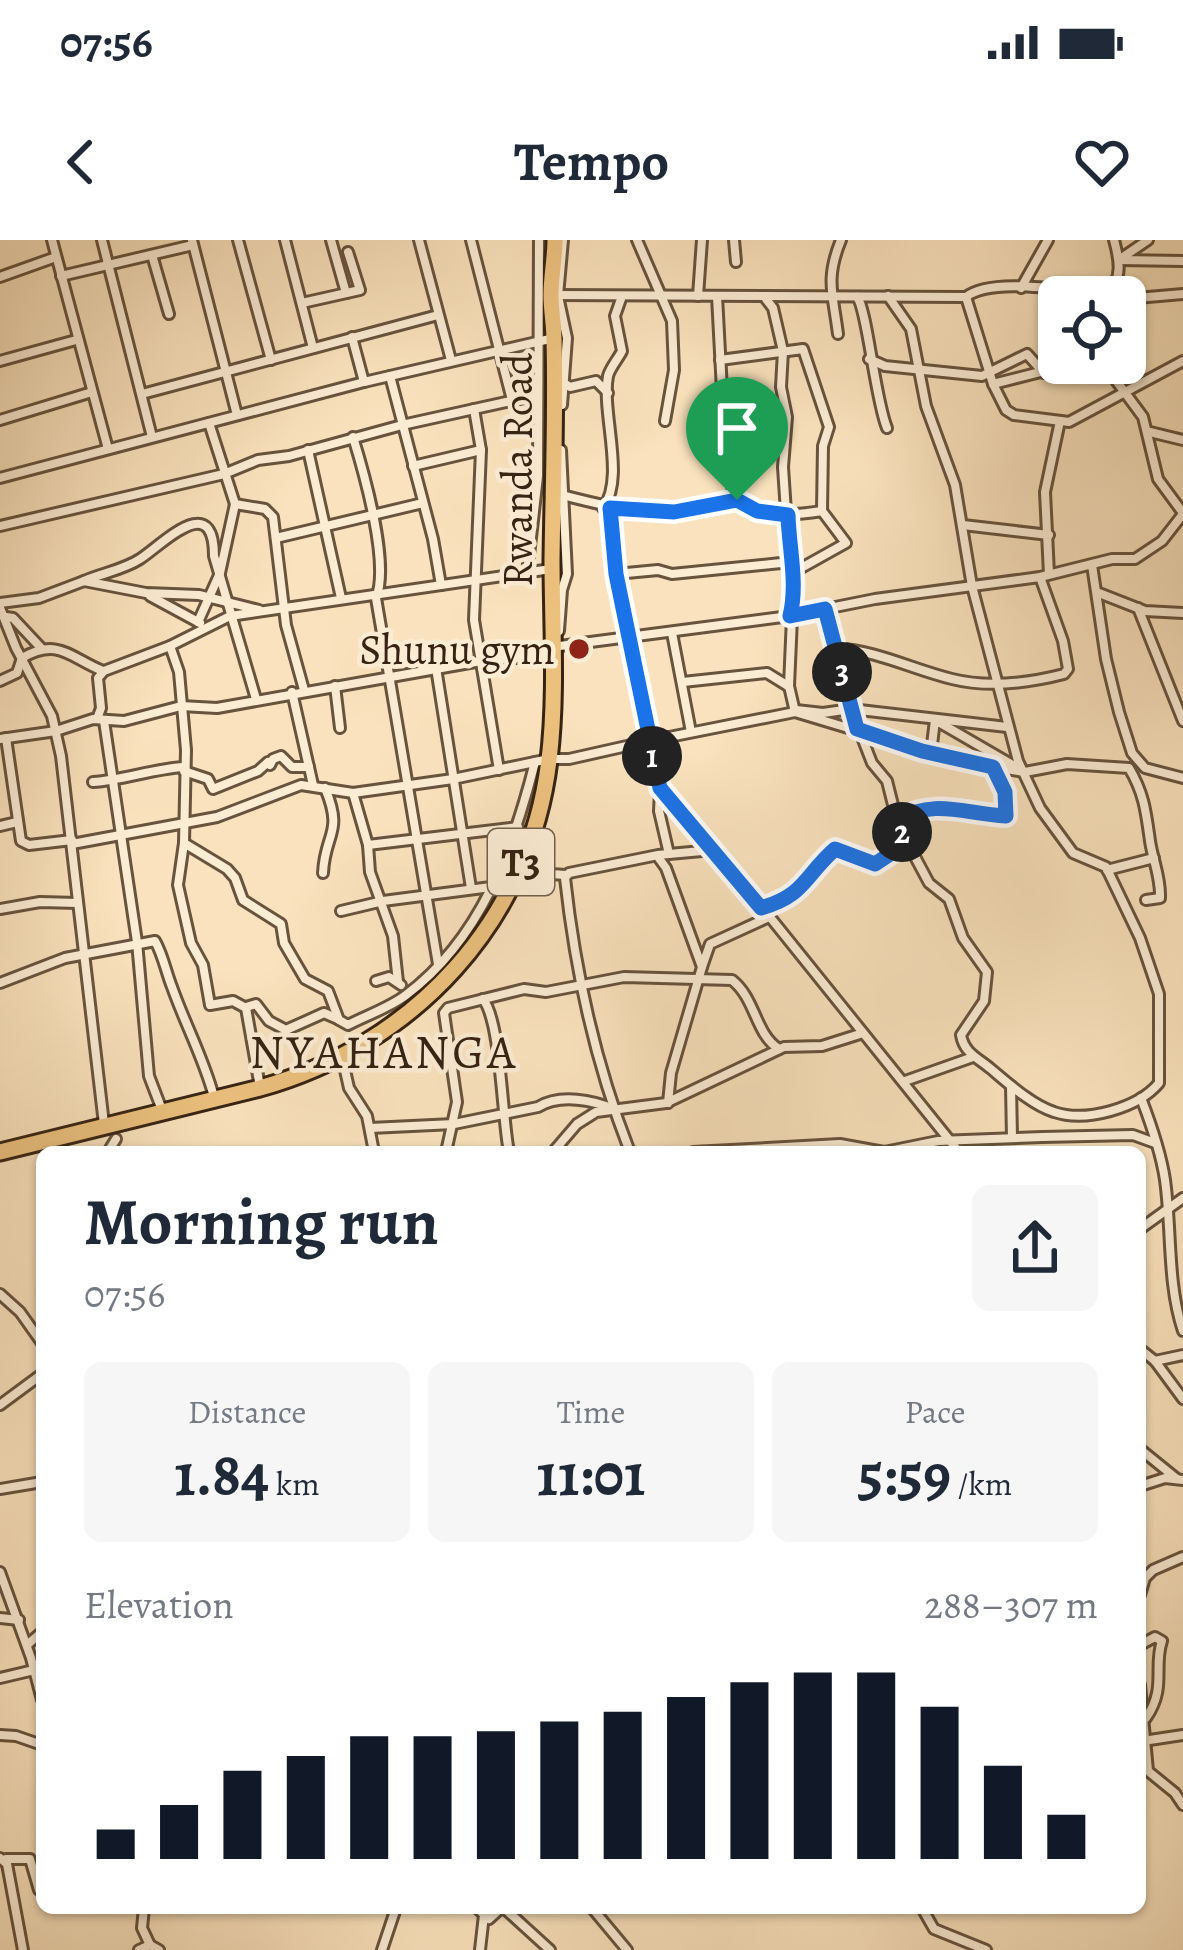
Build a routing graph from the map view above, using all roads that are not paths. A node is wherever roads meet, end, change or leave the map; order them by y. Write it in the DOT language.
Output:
graph roads {
  1 [pos="52,240"];
  2 [pos="102,240"];
  3 [pos="238,240"];
  4 [pos="285,240"];
  5 [pos="331,240"];
  6 [pos="419,240"];
  7 [pos="471,240"];
  8 [pos="637,240"];
  9 [pos="703,240"];
  10 [pos="734,240"];
  11 [pos="841,240"];
  12 [pos="1048,240"];
  13 [pos="1114,240"];
  14 [pos="1148,240"];
  15 [pos="193,242"];
  16 [pos="552,242"];
  17 [pos="348,252"];
  18 [pos="152,255"];
  19 [pos="56,257"];
  20 [pos="1119,260"];
  21 [pos="1183,261"];
  22 [pos="736,262"];
  23 [pos="108,266"];
  24 [pos="61,276"];
  25 [pos="1118,276"];
  26 [pos="0,277"];
  27 [pos="1021,288"];
  28 [pos="1038,289"];
  29 [pos="346,293"];
  30 [pos="1183,294"];
  31 [pos="554,295"];
  32 [pos="622,296"];
  33 [pos="698,296"];
  34 [pos="717,296"];
  35 [pos="829,296"];
  36 [pos="857,296"];
  37 [pos="888,296"];
  38 [pos="661,297"];
  39 [pos="966,297"];
  40 [pos="1146,297"];
  41 [pos="765,298"];
  42 [pos="302,303"];
  43 [pos="169,314"];
  44 [pos="438,315"];
  45 [pos="838,334"];
  46 [pos="352,337"];
  47 [pos="545,339"];
  48 [pos="76,340"];
  49 [pos="314,348"];
  50 [pos="498,349"];
  51 [pos="783,351"];
  52 [pos="869,359"];
  53 [pos="271,360"];
  54 [pos="451,360"];
  55 [pos="720,360"];
  56 [pos="1183,361"];
  57 [pos="0,362"];
  58 [pos="1038,366"];
  59 [pos="920,368"];
  60 [pos="227,372"];
  61 [pos="1038,375"];
  62 [pos="390,376"];
  63 [pos="991,380"];
  64 [pos="364,382"];
  65 [pos="563,382"];
  66 [pos="1119,384"];
  67 [pos="92,392"];
  68 [pos="1127,392"];
  69 [pos="142,394"];
  70 [pos="538,395"];
  71 [pos="609,395"];
  72 [pos="512,400"];
  73 [pos="474,409"];
  74 [pos="237,415"];
  75 [pos="0,420"];
  76 [pos="665,421"];
  77 [pos="1060,421"];
  78 [pos="208,422"];
  79 [pos="402,425"];
  80 [pos="887,428"];
  81 [pos="1149,432"];
  82 [pos="152,437"];
  83 [pos="353,437"];
  84 [pos="1183,440"];
  85 [pos="108,449"];
  86 [pos="308,450"];
  87 [pos="481,450"];
  88 [pos="413,466"];
  89 [pos="224,474"];
  90 [pos="0,478"];
  91 [pos="560,495"];
  92 [pos="737,500"];
  93 [pos="423,503"];
  94 [pos="235,504"];
  95 [pos="607,508"];
  96 [pos="822,511"];
  97 [pos="1183,514"];
  98 [pos="788,515"];
  99 [pos="372,516"];
  100 [pos="963,524"];
  101 [pos="0,526"];
  102 [pos="324,527"];
  103 [pos="1048,535"];
  104 [pos="276,538"];
  105 [pos="1092,565"];
  106 [pos="793,569"];
  107 [pos="220,573"];
  108 [pos="527,573"];
  109 [pos="557,573"];
  110 [pos="616,574"];
  111 [pos="1044,575"];
  112 [pos="476,580"];
  113 [pos="84,581"];
  114 [pos="441,585"];
  115 [pos="972,586"];
  116 [pos="146,593"];
  117 [pos="378,593"];
  118 [pos="1099,593"];
  119 [pos="210,597"];
  120 [pos="340,598"];
  121 [pos="228,601"];
  122 [pos="284,607"];
  123 [pos="1138,608"];
  124 [pos="2,609"];
  125 [pos="825,609"];
  126 [pos="261,610"];
  127 [pos="1183,613"];
  128 [pos="230,616"];
  129 [pos="790,616"];
  130 [pos="203,624"];
  131 [pos="672,634"];
  132 [pos="632,639"];
  133 [pos="170,646"];
  134 [pos="835,648"];
  135 [pos="42,649"];
  136 [pos="554,649"];
  137 [pos="22,658"];
  138 [pos="481,661"];
  139 [pos="436,668"];
  140 [pos="104,671"];
  141 [pos="391,676"];
  142 [pos="0,681"];
  143 [pos="682,682"];
  144 [pos="999,683"];
  145 [pos="335,686"];
  146 [pos="789,686"];
  147 [pos="304,690"];
  148 [pos="292,692"];
  149 [pos="256,699"];
  150 [pos="182,706"];
  151 [pos="850,709"];
  152 [pos="795,711"];
  153 [pos="101,720"];
  154 [pos="935,720"];
  155 [pos="1183,721"];
  156 [pos="1008,727"];
  157 [pos="340,728"];
  158 [pos="857,729"];
  159 [pos="56,731"];
  160 [pos="691,732"];
  161 [pos="3,739"];
  162 [pos="649,741"];
  163 [pos="931,753"];
  164 [pos="542,760"];
  165 [pos="309,767"];
  166 [pos="993,767"];
  167 [pos="184,769"];
  168 [pos="499,770"];
  169 [pos="1025,772"];
  170 [pos="1183,778"];
  171 [pos="453,779"];
  172 [pos="93,782"];
  173 [pos="113,782"];
  174 [pos="313,785"];
  175 [pos="406,785"];
  176 [pos="325,787"];
  177 [pos="660,788"];
  178 [pos="353,793"];
  179 [pos="896,820"];
  180 [pos="17,822"];
  181 [pos="184,824"];
  182 [pos="0,826"];
  183 [pos="518,826"];
  184 [pos="461,833"];
  185 [pos="121,836"];
  186 [pos="416,841"];
  187 [pos="72,842"];
  188 [pos="908,842"];
  189 [pos="184,843"];
  190 [pos="368,845"];
  191 [pos="713,850"];
  192 [pos="669,854"];
  193 [pos="657,857"];
  194 [pos="1154,858"];
  195 [pos="1107,870"];
  196 [pos="323,873"];
  197 [pos="517,873"];
  198 [pos="566,875"];
  199 [pos="493,887"];
  200 [pos="471,888"];
  201 [pos="424,895"];
  202 [pos="1146,900"];
  203 [pos="383,901"];
  204 [pos="78,903"];
  205 [pos="761,908"];
  206 [pos="0,909"];
  207 [pos="341,911"];
  208 [pos="769,917"];
  209 [pos="137,942"];
  210 [pos="86,956"];
  211 [pos="438,965"];
  212 [pos="702,968"];
  213 [pos="698,979"];
  214 [pos="376,981"];
  215 [pos="0,982"];
  216 [pos="398,982"];
  217 [pos="583,984"];
  218 [pos="409,994"];
  219 [pos="483,999"];
  220 [pos="245,1007"];
  221 [pos="344,1022"];
  222 [pos="863,1033"];
  223 [pos="378,1036"];
  224 [pos="779,1049"];
  225 [pos="342,1057"];
  226 [pos="974,1057"];
  227 [pos="904,1081"];
  228 [pos="1012,1086"];
  229 [pos="260,1088"];
  230 [pos="1142,1098"];
  231 [pos="214,1099"];
  232 [pos="668,1103"];
  233 [pos="614,1108"];
  234 [pos="163,1112"];
  235 [pos="1054,1112"];
  236 [pos="503,1114"];
  237 [pos="454,1124"];
  238 [pos="370,1128"];
  239 [pos="110,1133"];
  240 [pos="1042,1137"];
  241 [pos="1059,1137"];
  242 [pos="1012,1139"];
  243 [pos="949,1141"];
  244 [pos="1155,1143"];
  245 [pos="109,1146"];
  246 [pos="373,1146"];
  247 [pos="447,1146"];
  248 [pos="508,1146"];
  249 [pos="558,1146"];
  250 [pos="628,1146"];
  251 [pos="925,1146"];
  252 [pos="953,1146"];
  253 [pos="1063,1146"];
  254 [pos="0,1152"];
  255 [pos="1183,1198"];
  256 [pos="1166,1214"];
  257 [pos="1146,1226"];
  258 [pos="0,1294"];
  259 [pos="1183,1331"];
  260 [pos="36,1335"];
  261 [pos="1146,1354"];
  262 [pos="1183,1355"];
  263 [pos="1155,1361"];
  264 [pos="36,1378"];
  265 [pos="1183,1399"];
  266 [pos="0,1405"];
  267 [pos="1146,1454"];
  268 [pos="1180,1479"];
  269 [pos="36,1483"];
  270 [pos="1146,1485"];
  271 [pos="0,1489"];
  272 [pos="1183,1557"];
  273 [pos="0,1572"];
  274 [pos="1146,1578"];
  275 [pos="0,1618"];
  276 [pos="19,1620"];
  277 [pos="36,1637"];
  278 [pos="1146,1642"];
  279 [pos="27,1645"];
  280 [pos="34,1670"];
  281 [pos="0,1678"];
  282 [pos="36,1678"];
  283 [pos="1146,1716"];
  284 [pos="0,1735"];
  285 [pos="1183,1735"];
  286 [pos="1146,1741"];
  287 [pos="36,1742"];
  288 [pos="1146,1757"];
  289 [pos="1183,1805"];
  290 [pos="3,1858"];
  291 [pos="36,1880"];
  292 [pos="143,1914"];
  293 [pos="394,1914"];
  294 [pos="480,1914"];
  295 [pos="509,1914"];
  296 [pos="597,1914"];
  297 [pos="925,1914"];
  298 [pos="154,1948"];
  299 [pos="23,1950"];
  300 [pos="139,1950"];
  301 [pos="382,1950"];
  302 [pos="480,1950"];
  303 [pos="550,1950"];
  304 [pos="627,1950"];
  305 [pos="986,1950"];
  1 -- 19 [label="street"];
  2 -- 23 [label="street"];
  3 -- 53 [label="street"];
  4 -- 42 [label="street"];
  5 -- 29 [label="street"];
  6 -- 44 [label="street"];
  7 -- 50 [label="street"];
  8 -- 38 [label="street"];
  9 -- 33 [label="street"];
  10 -- 22 [label="street"];
  11 -- 35 [label="street"];
  12 -- 27 [label="street"];
  13 -- 20 [label="street"];
  14 -- 20 [label="street"];
  15 -- 18 [label="street"];
  15 -- 60 [label="street"];
  16 -- 31 [label="highway, Rwanda Road / T3"];
  16 -- 47 [label="street"];
  17 -- 29 [label="street"];
  18 -- 23 [label="street"];
  18 -- 43 [label="street"];
  19 -- 24 [label="street"];
  19 -- 26 [label="street"];
  20 -- 21 [label="street"];
  20 -- 25 [label="street"];
  23 -- 24 [label="street"];
  23 -- 69 [label="street"];
  24 -- 48 [label="street"];
  27 -- 28 [label="street"];
  27 -- 39 [label="street"];
  29 -- 42 [label="street"];
  30 -- 40 [label="street"];
  31 -- 32 [label="street"];
  31 -- 47 [label="highway, Rwanda Road / T3"];
  31 -- 65 [label="street"];
  32 -- 38 [label="street"];
  32 -- 71 [label="street"];
  33 -- 34 [label="street"];
  33 -- 38 [label="street"];
  34 -- 41 [label="street"];
  34 -- 55 [label="street"];
  35 -- 36 [label="street"];
  35 -- 41 [label="street"];
  35 -- 45 [label="street"];
  36 -- 37 [label="street"];
  36 -- 52 [label="street"];
  37 -- 39 [label="street"];
  37 -- 59 [label="street"];
  38 -- 76 [label="street"];
  39 -- 63 [label="street"];
  41 -- 51 [label="street"];
  42 -- 49 [label="street"];
  44 -- 46 [label="street"];
  44 -- 54 [label="street"];
  46 -- 49 [label="street"];
  46 -- 64 [label="street"];
  47 -- 50 [label="street"];
  47 -- 70 [label="street"];
  47 -- 91 [label="highway, Rwanda Road / T3"];
  48 -- 57 [label="street"];
  48 -- 67 [label="street"];
  49 -- 53 [label="street"];
  50 -- 54 [label="street"];
  50 -- 72 [label="street"];
  51 -- 55 [label="street"];
  51 -- 96 [label="street"];
  51 -- 98 [label="street"];
  52 -- 59 [label="street"];
  52 -- 80 [label="street"];
  53 -- 60 [label="street"];
  54 -- 62 [label="street"];
  55 -- 92 [label="street"];
  56 -- 68 [label="street"];
  58 -- 63 [label="street"];
  59 -- 63 [label="street"];
  59 -- 100 [label="street"];
  60 -- 69 [label="street"];
  60 -- 74 [label="street"];
  61 -- 63 [label="street"];
  62 -- 64 [label="street"];
  62 -- 79 [label="street"];
  63 -- 77 [label="street"];
  64 -- 74 [label="street"];
  65 -- 71 [label="street"];
  65 -- 91 [label="street"];
  66 -- 68 [label="street"];
  67 -- 75 [label="street"];
  67 -- 85 [label="street"];
  68 -- 77 [label="street"];
  68 -- 81 [label="street"];
  69 -- 82 [label="street"];
  70 -- 72 [label="street"];
  70 -- 108 [label="street"];
  71 -- 95 [label="street"];
  72 -- 73 [label="street"];
  73 -- 79 [label="street"];
  73 -- 87 [label="street"];
  74 -- 78 [label="street"];
  77 -- 103 [label="street"];
  78 -- 82 [label="street"];
  78 -- 89 [label="street"];
  79 -- 83 [label="street"];
  79 -- 88 [label="street"];
  81 -- 84 [label="street"];
  81 -- 97 [label="street"];
  82 -- 85 [label="street"];
  83 -- 86 [label="street"];
  83 -- 99 [label="street"];
  85 -- 90 [label="street"];
  86 -- 89 [label="street"];
  86 -- 102 [label="street"];
  87 -- 88 [label="street"];
  87 -- 112 [label="street"];
  88 -- 93 [label="street"];
  89 -- 94 [label="street"];
  89 -- 101 [label="street"];
  91 -- 95 [label="street"];
  91 -- 109 [label="highway, Rwanda Road / T3"];
  92 -- 95 [label="street"];
  92 -- 98 [label="street"];
  93 -- 99 [label="street"];
  93 -- 114 [label="street"];
  94 -- 104 [label="street"];
  94 -- 107 [label="street"];
  95 -- 110 [label="street"];
  96 -- 98 [label="street"];
  96 -- 106 [label="street"];
  97 -- 105 [label="street"];
  98 -- 106 [label="street"];
  99 -- 102 [label="street"];
  99 -- 117 [label="street"];
  100 -- 103 [label="street"];
  100 -- 115 [label="street"];
  102 -- 104 [label="street"];
  102 -- 120 [label="street"];
  103 -- 111 [label="street"];
  104 -- 122 [label="street"];
  105 -- 111 [label="street"];
  105 -- 118 [label="street"];
  106 -- 110 [label="street"];
  106 -- 129 [label="street"];
  107 -- 113 [label="street"];
  107 -- 119 [label="street"];
  107 -- 121 [label="street"];
  108 -- 109 [label="street"];
  108 -- 112 [label="street"];
  109 -- 136 [label="highway, Rwanda Road / T3"];
  110 -- 132 [label="street"];
  111 -- 115 [label="street"];
  111 -- 144 [label="street"];
  112 -- 114 [label="street"];
  112 -- 138 [label="street"];
  113 -- 116 [label="street"];
  113 -- 124 [label="street"];
  114 -- 117 [label="street"];
  115 -- 125 [label="street"];
  115 -- 144 [label="street"];
  116 -- 119 [label="street"];
  116 -- 130 [label="street"];
  117 -- 120 [label="street"];
  117 -- 141 [label="street"];
  118 -- 123 [label="street"];
  118 -- 170 [label="street"];
  119 -- 121 [label="street"];
  119 -- 130 [label="street"];
  120 -- 122 [label="street"];
  121 -- 126 [label="street"];
  121 -- 128 [label="street"];
  122 -- 126 [label="street"];
  122 -- 147 [label="street"];
  123 -- 127 [label="street"];
  123 -- 155 [label="street"];
  124 -- 135 [label="street"];
  124 -- 137 [label="street"];
  125 -- 129 [label="street"];
  125 -- 134 [label="street"];
  126 -- 128 [label="street"];
  128 -- 130 [label="street"];
  128 -- 149 [label="street"];
  129 -- 131 [label="street"];
  129 -- 146 [label="street"];
  130 -- 133 [label="street"];
  131 -- 132 [label="street"];
  131 -- 143 [label="street"];
  132 -- 136 [label="street"];
  132 -- 162 [label="street"];
  133 -- 140 [label="street"];
  133 -- 150 [label="street"];
  134 -- 144 [label="street"];
  134 -- 151 [label="street"];
  135 -- 137 [label="street"];
  135 -- 140 [label="street"];
  136 -- 138 [label="street"];
  136 -- 164 [label="highway, Rwanda Road / T3"];
  137 -- 142 [label="street"];
  137 -- 159 [label="street"];
  138 -- 139 [label="street"];
  138 -- 168 [label="street"];
  139 -- 141 [label="street"];
  139 -- 171 [label="street"];
  140 -- 153 [label="street"];
  141 -- 145 [label="street"];
  141 -- 175 [label="street"];
  143 -- 146 [label="street"];
  143 -- 160 [label="street"];
  144 -- 156 [label="street"];
  145 -- 147 [label="street"];
  145 -- 157 [label="street"];
  146 -- 152 [label="street"];
  147 -- 148 [label="street"];
  148 -- 149 [label="street"];
  148 -- 165 [label="street"];
  149 -- 150 [label="street"];
  150 -- 153 [label="street"];
  150 -- 167 [label="street"];
  151 -- 152 [label="street"];
  151 -- 154 [label="street"];
  151 -- 158 [label="street"];
  152 -- 158 [label="street"];
  152 -- 160 [label="street"];
  153 -- 159 [label="street"];
  153 -- 173 [label="street"];
  154 -- 156 [label="street"];
  154 -- 163 [label="street"];
  154 -- 169 [label="street"];
  156 -- 169 [label="street"];
  158 -- 163 [label="street"];
  158 -- 179 [label="street"];
  159 -- 161 [label="street"];
  159 -- 187 [label="street"];
  160 -- 162 [label="street"];
  161 -- 180 [label="street"];
  162 -- 164 [label="street"];
  162 -- 177 [label="street"];
  163 -- 166 [label="street"];
  164 -- 168 [label="street"];
  164 -- 183 [label="street"];
  164 -- 197 [label="highway, Rwanda Road / T3"];
  165 -- 167 [label="street"];
  165 -- 174 [label="street"];
  166 -- 169 [label="street"];
  166 -- 179 [label="street"];
  167 -- 173 [label="street"];
  167 -- 181 [label="street"];
  168 -- 171 [label="street"];
  169 -- 194 [label="street"];
  169 -- 195 [label="street"];
  171 -- 175 [label="street"];
  171 -- 184 [label="street"];
  172 -- 173 [label="street"];
  173 -- 185 [label="street"];
  174 -- 176 [label="street"];
  174 -- 181 [label="street"];
  175 -- 178 [label="street"];
  175 -- 186 [label="street"];
  176 -- 178 [label="street"];
  176 -- 196 [label="street"];
  177 -- 191 [label="street"];
  177 -- 192 [label="street"];
  178 -- 190 [label="street"];
  179 -- 188 [label="street"];
  180 -- 182 [label="street"];
  180 -- 187 [label="street"];
  181 -- 185 [label="street"];
  181 -- 189 [label="street"];
  183 -- 184 [label="street"];
  183 -- 199 [label="street"];
  184 -- 186 [label="street"];
  184 -- 200 [label="street"];
  185 -- 187 [label="street"];
  185 -- 209 [label="street"];
  186 -- 190 [label="street"];
  186 -- 201 [label="street"];
  187 -- 204 [label="street"];
  188 -- 205 [label="street"];
  188 -- 226 [label="street"];
  189 -- 220 [label="street"];
  189 -- 221 [label="street"];
  190 -- 203 [label="street"];
  191 -- 192 [label="street"];
  191 -- 205 [label="street"];
  192 -- 193 [label="street"];
  193 -- 198 [label="street"];
  193 -- 212 [label="street"];
  194 -- 195 [label="street"];
  194 -- 202 [label="street"];
  195 -- 230 [label="street"];
  197 -- 198 [label="street"];
  197 -- 223 [label="highway, Rwanda Road / T3"];
  198 -- 217 [label="street"];
  199 -- 200 [label="street"];
  199 -- 211 [label="street"];
  200 -- 201 [label="street"];
  201 -- 203 [label="street"];
  201 -- 211 [label="street"];
  203 -- 207 [label="street"];
  203 -- 216 [label="street"];
  204 -- 206 [label="street"];
  204 -- 210 [label="street"];
  205 -- 208 [label="street"];
  208 -- 212 [label="street"];
  208 -- 222 [label="street"];
  209 -- 210 [label="street"];
  209 -- 231 [label="street"];
  209 -- 234 [label="street"];
  210 -- 215 [label="street"];
  210 -- 239 [label="street"];
  211 -- 218 [label="street"];
  212 -- 213 [label="street"];
  213 -- 217 [label="street"];
  213 -- 224 [label="street"];
  213 -- 232 [label="street"];
  214 -- 216 [label="street"];
  216 -- 218 [label="street"];
  217 -- 219 [label="street"];
  217 -- 233 [label="street"];
  218 -- 221 [label="street"];
  219 -- 236 [label="street"];
  219 -- 237 [label="street"];
  220 -- 221 [label="street"];
  220 -- 229 [label="street"];
  221 -- 223 [label="street"];
  222 -- 224 [label="street"];
  222 -- 227 [label="street"];
  223 -- 225 [label="highway, Rwanda Road / T3"];
  224 -- 232 [label="street"];
  225 -- 229 [label="highway, Rwanda Road / T3"];
  225 -- 238 [label="street"];
  226 -- 227 [label="street"];
  226 -- 228 [label="street"];
  227 -- 243 [label="street"];
  228 -- 235 [label="street"];
  228 -- 242 [label="street"];
  229 -- 231 [label="highway, Rwanda Road / T3"];
  230 -- 235 [label="street"];
  230 -- 244 [label="street"];
  231 -- 234 [label="highway, Rwanda Road / T3"];
  232 -- 233 [label="street"];
  233 -- 236 [label="street"];
  233 -- 249 [label="street"];
  233 -- 250 [label="street"];
  234 -- 239 [label="highway, Rwanda Road / T3"];
  235 -- 240 [label="street"];
  236 -- 237 [label="street"];
  236 -- 248 [label="street"];
  237 -- 238 [label="street"];
  237 -- 247 [label="street"];
  238 -- 246 [label="street"];
  239 -- 245 [label="street"];
  239 -- 254 [label="highway, Rwanda Road / T3"];
  240 -- 241 [label="street"];
  240 -- 242 [label="street"];
  241 -- 244 [label="street"];
  241 -- 253 [label="street"];
  242 -- 243 [label="street"];
  243 -- 251 [label="street"];
  243 -- 252 [label="street"];
  244 -- 256 [label="street"];
  255 -- 256 [label="street"];
  256 -- 257 [label="street"];
  256 -- 259 [label="street"];
  258 -- 260 [label="street"];
  261 -- 263 [label="street"];
  262 -- 263 [label="street"];
  263 -- 265 [label="street"];
  264 -- 266 [label="street"];
  267 -- 268 [label="street"];
  268 -- 270 [label="street"];
  269 -- 271 [label="street"];
  272 -- 274 [label="street"];
  273 -- 276 [label="street"];
  275 -- 276 [label="street"];
  276 -- 279 [label="street"];
  277 -- 279 [label="street"];
  278 -- 283 [label="street"];
  279 -- 280 [label="street"];
  280 -- 281 [label="street"];
  280 -- 282 [label="street"];
  284 -- 287 [label="street"];
  285 -- 286 [label="street"];
  288 -- 289 [label="street"];
  290 -- 291 [label="street"];
  290 -- 299 [label="street"];
  292 -- 298 [label="street"];
  293 -- 301 [label="street"];
  294 -- 302 [label="street"];
  295 -- 303 [label="street"];
  296 -- 304 [label="street"];
  297 -- 305 [label="street"];
  298 -- 300 [label="street"];
}
